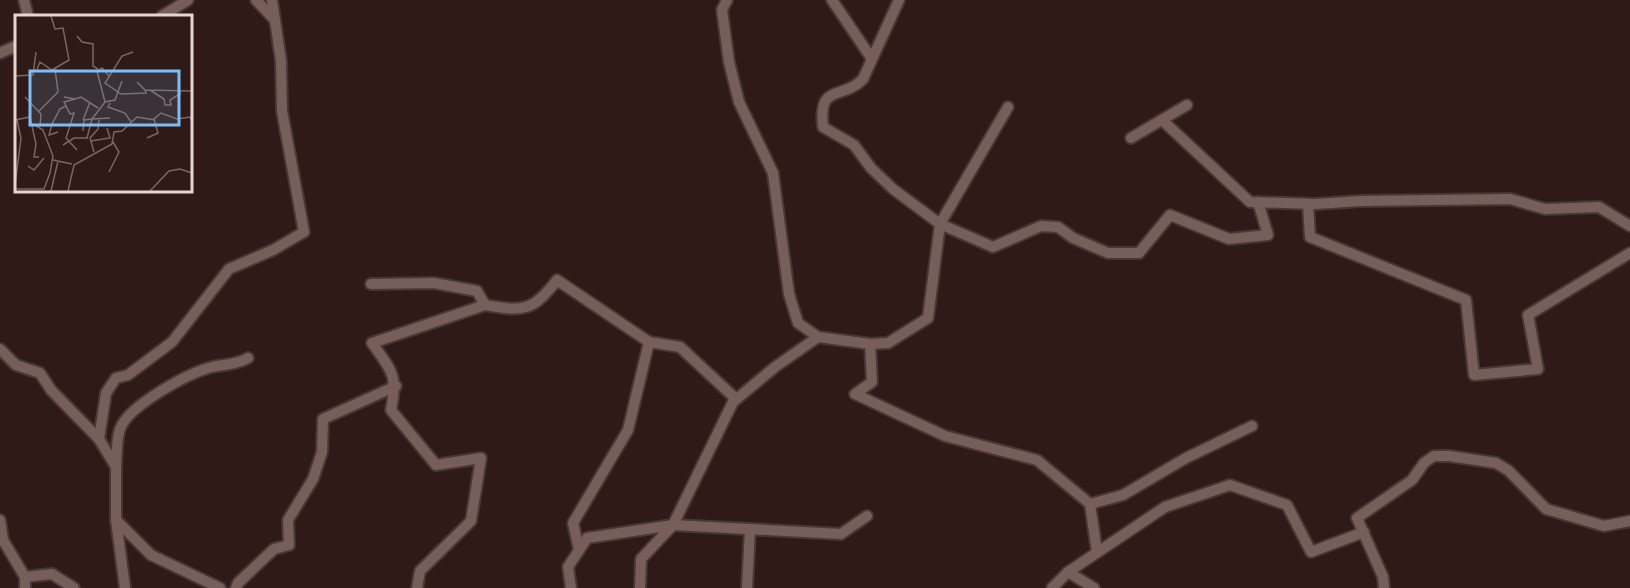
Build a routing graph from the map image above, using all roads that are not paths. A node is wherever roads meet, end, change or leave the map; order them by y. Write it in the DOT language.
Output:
graph roads {
  1 [pos="24,0"];
  2 [pos="188,0"];
  3 [pos="256,0"];
  4 [pos="272,0"];
  5 [pos="727,0"];
  6 [pos="832,0"];
  7 [pos="899,0"];
  8 [pos="28,15"];
  9 [pos="164,15"];
  10 [pos="274,19"];
  11 [pos="15,46"];
  12 [pos="0,53"];
  13 [pos="872,59"];
  14 [pos="1187,105"];
  15 [pos="1008,107"];
  16 [pos="1162,120"];
  17 [pos="1131,138"];
  18 [pos="1258,202"];
  19 [pos="1308,204"];
  20 [pos="940,224"];
  21 [pos="1630,226"];
  22 [pos="1630,253"];
  23 [pos="371,284"];
  24 [pos="485,305"];
  25 [pos="818,337"];
  26 [pos="649,342"];
  27 [pos="870,344"];
  28 [pos="0,349"];
  29 [pos="248,358"];
  30 [pos="396,386"];
  31 [pos="736,399"];
  32 [pos="1252,426"];
  33 [pos="99,439"];
  34 [pos="116,467"];
  35 [pos="1090,504"];
  36 [pos="867,516"];
  37 [pos="0,520"];
  38 [pos="116,520"];
  39 [pos="1630,520"];
  40 [pos="673,525"];
  41 [pos="750,530"];
  42 [pos="1364,532"];
  43 [pos="579,550"];
  44 [pos="1097,552"];
  45 [pos="1068,572"];
  46 [pos="25,583"];
  47 [pos="74,588"];
  48 [pos="125,588"];
  49 [pos="220,588"];
  50 [pos="236,588"];
  51 [pos="417,588"];
  52 [pos="571,588"];
  53 [pos="640,588"];
  54 [pos="747,588"];
  55 [pos="1052,588"];
  56 [pos="1094,588"];
  57 [pos="1384,588"];
  1 -- 8 [label="street"];
  2 -- 9 [label="street"];
  3 -- 10 [label="street"];
  4 -- 10 [label="street"];
  5 -- 25 [label="street"];
  6 -- 13 [label="street"];
  7 -- 13 [label="street"];
  10 -- 33 [label="street"];
  11 -- 12 [label="street"];
  13 -- 20 [label="street"];
  14 -- 16 [label="street"];
  15 -- 20 [label="street"];
  16 -- 17 [label="street"];
  16 -- 18 [label="street"];
  18 -- 19 [label="street"];
  18 -- 20 [label="street"];
  19 -- 21 [label="street"];
  19 -- 22 [label="street"];
  20 -- 27 [label="street"];
  23 -- 24 [label="street"];
  24 -- 26 [label="street"];
  24 -- 30 [label="street"];
  25 -- 27 [label="street"];
  25 -- 31 [label="street"];
  26 -- 31 [label="street"];
  26 -- 43 [label="street"];
  27 -- 35 [label="street"];
  28 -- 33 [label="street"];
  29 -- 34 [label="street"];
  30 -- 50 [label="street"];
  30 -- 51 [label="street"];
  31 -- 40 [label="street"];
  32 -- 35 [label="street"];
  33 -- 34 [label="street"];
  34 -- 38 [label="street"];
  35 -- 44 [label="street"];
  36 -- 41 [label="street"];
  37 -- 46 [label="street"];
  38 -- 48 [label="street"];
  38 -- 49 [label="street"];
  39 -- 42 [label="street"];
  40 -- 41 [label="street"];
  40 -- 43 [label="street"];
  40 -- 53 [label="street"];
  41 -- 54 [label="street"];
  42 -- 44 [label="street"];
  42 -- 57 [label="street"];
  43 -- 52 [label="street"];
  44 -- 45 [label="street"];
  45 -- 55 [label="street"];
  45 -- 56 [label="street"];
  46 -- 47 [label="street"];
}
